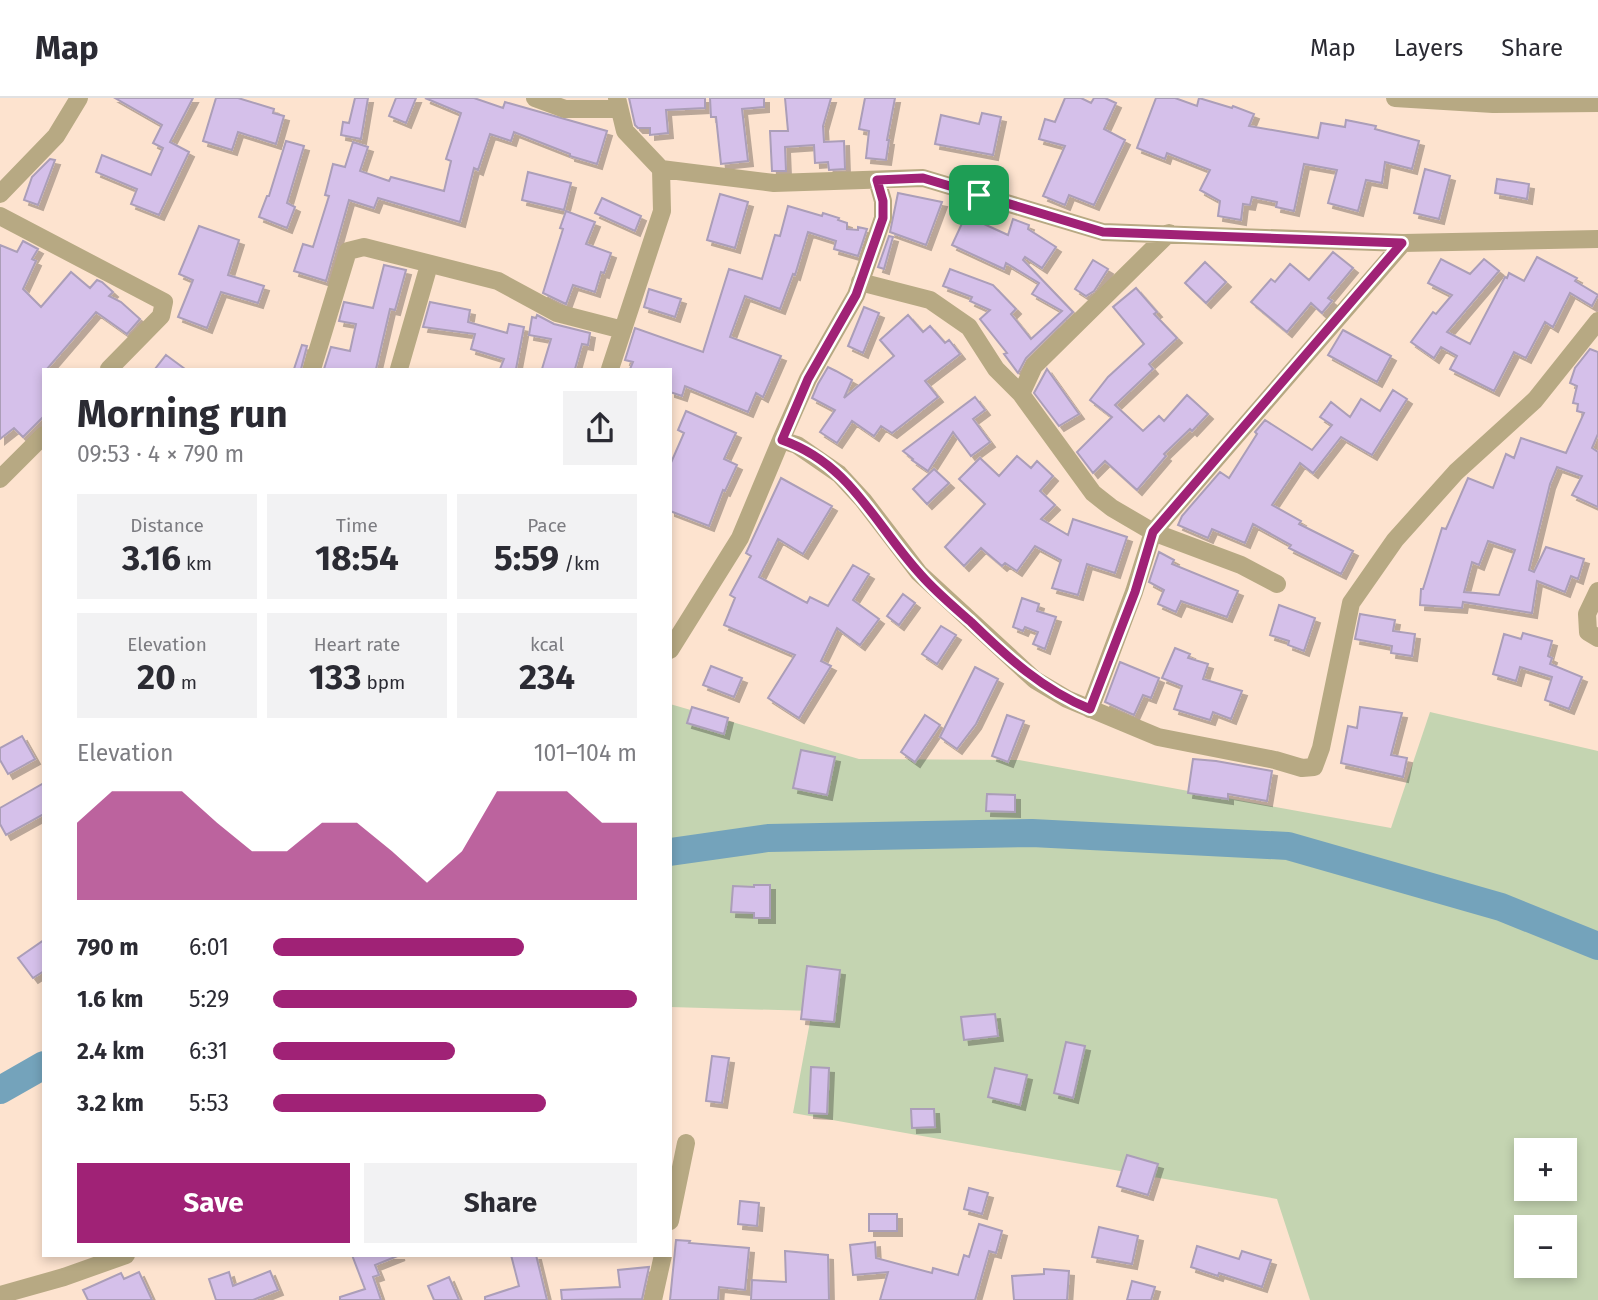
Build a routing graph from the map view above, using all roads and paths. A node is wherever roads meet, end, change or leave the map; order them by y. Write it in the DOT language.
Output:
graph roads {
  1 [pos="79,98"];
  2 [pos="534,98"];
  3 [pos="1395,98"];
  4 [pos="1493,101"];
  5 [pos="1598,103"];
  6 [pos="618,104"];
  7 [pos="661,169"];
  8 [pos="877,180"];
  9 [pos="0,194"];
  10 [pos="0,216"];
  11 [pos="1169,233"];
  12 [pos="1598,239"];
  13 [pos="1402,243"];
  14 [pos="429,265"];
  15 [pos="860,282"];
  16 [pos="1598,321"];
  17 [pos="623,330"];
  18 [pos="110,368"];
  19 [pos="312,368"];
  20 [pos="399,368"];
  21 [pos="610,368"];
  22 [pos="1021,394"];
  23 [pos="42,437"];
  24 [pos="782,440"];
  25 [pos="0,480"];
  26 [pos="1153,532"];
  27 [pos="1277,584"];
  28 [pos="1598,591"];
  29 [pos="1598,638"];
  30 [pos="672,647"];
  31 [pos="1090,709"];
  32 [pos="686,1143"];
  33 [pos="672,1211"];
  34 [pos="120,1257"];
  35 [pos="663,1257"];
  36 [pos="0,1295"];
  37 [pos="653,1300"];
  1 -- 9 [label="street"];
  2 -- 6 [label="street"];
  3 -- 4 [label="street"];
  4 -- 5 [label="street"];
  6 -- 7 [label="street"];
  7 -- 8 [label="street"];
  7 -- 17 [label="street"];
  8 -- 11 [label="street"];
  8 -- 15 [label="street"];
  10 -- 18 [label="street"];
  11 -- 13 [label="street"];
  11 -- 22 [label="street"];
  12 -- 13 [label="street"];
  13 -- 26 [label="street"];
  14 -- 17 [label="street"];
  14 -- 19 [label="street"];
  14 -- 20 [label="street"];
  15 -- 22 [label="street"];
  15 -- 24 [label="street"];
  16 -- 31 [label="street"];
  17 -- 21 [label="street"];
  22 -- 26 [label="street"];
  23 -- 25 [label="street"];
  24 -- 30 [label="street"];
  24 -- 31 [label="street"];
  26 -- 27 [label="street"];
  26 -- 31 [label="street"];
  28 -- 29 [label="street"];
  32 -- 33 [label="street"];
  34 -- 36 [label="street"];
  35 -- 37 [label="street"];
}
